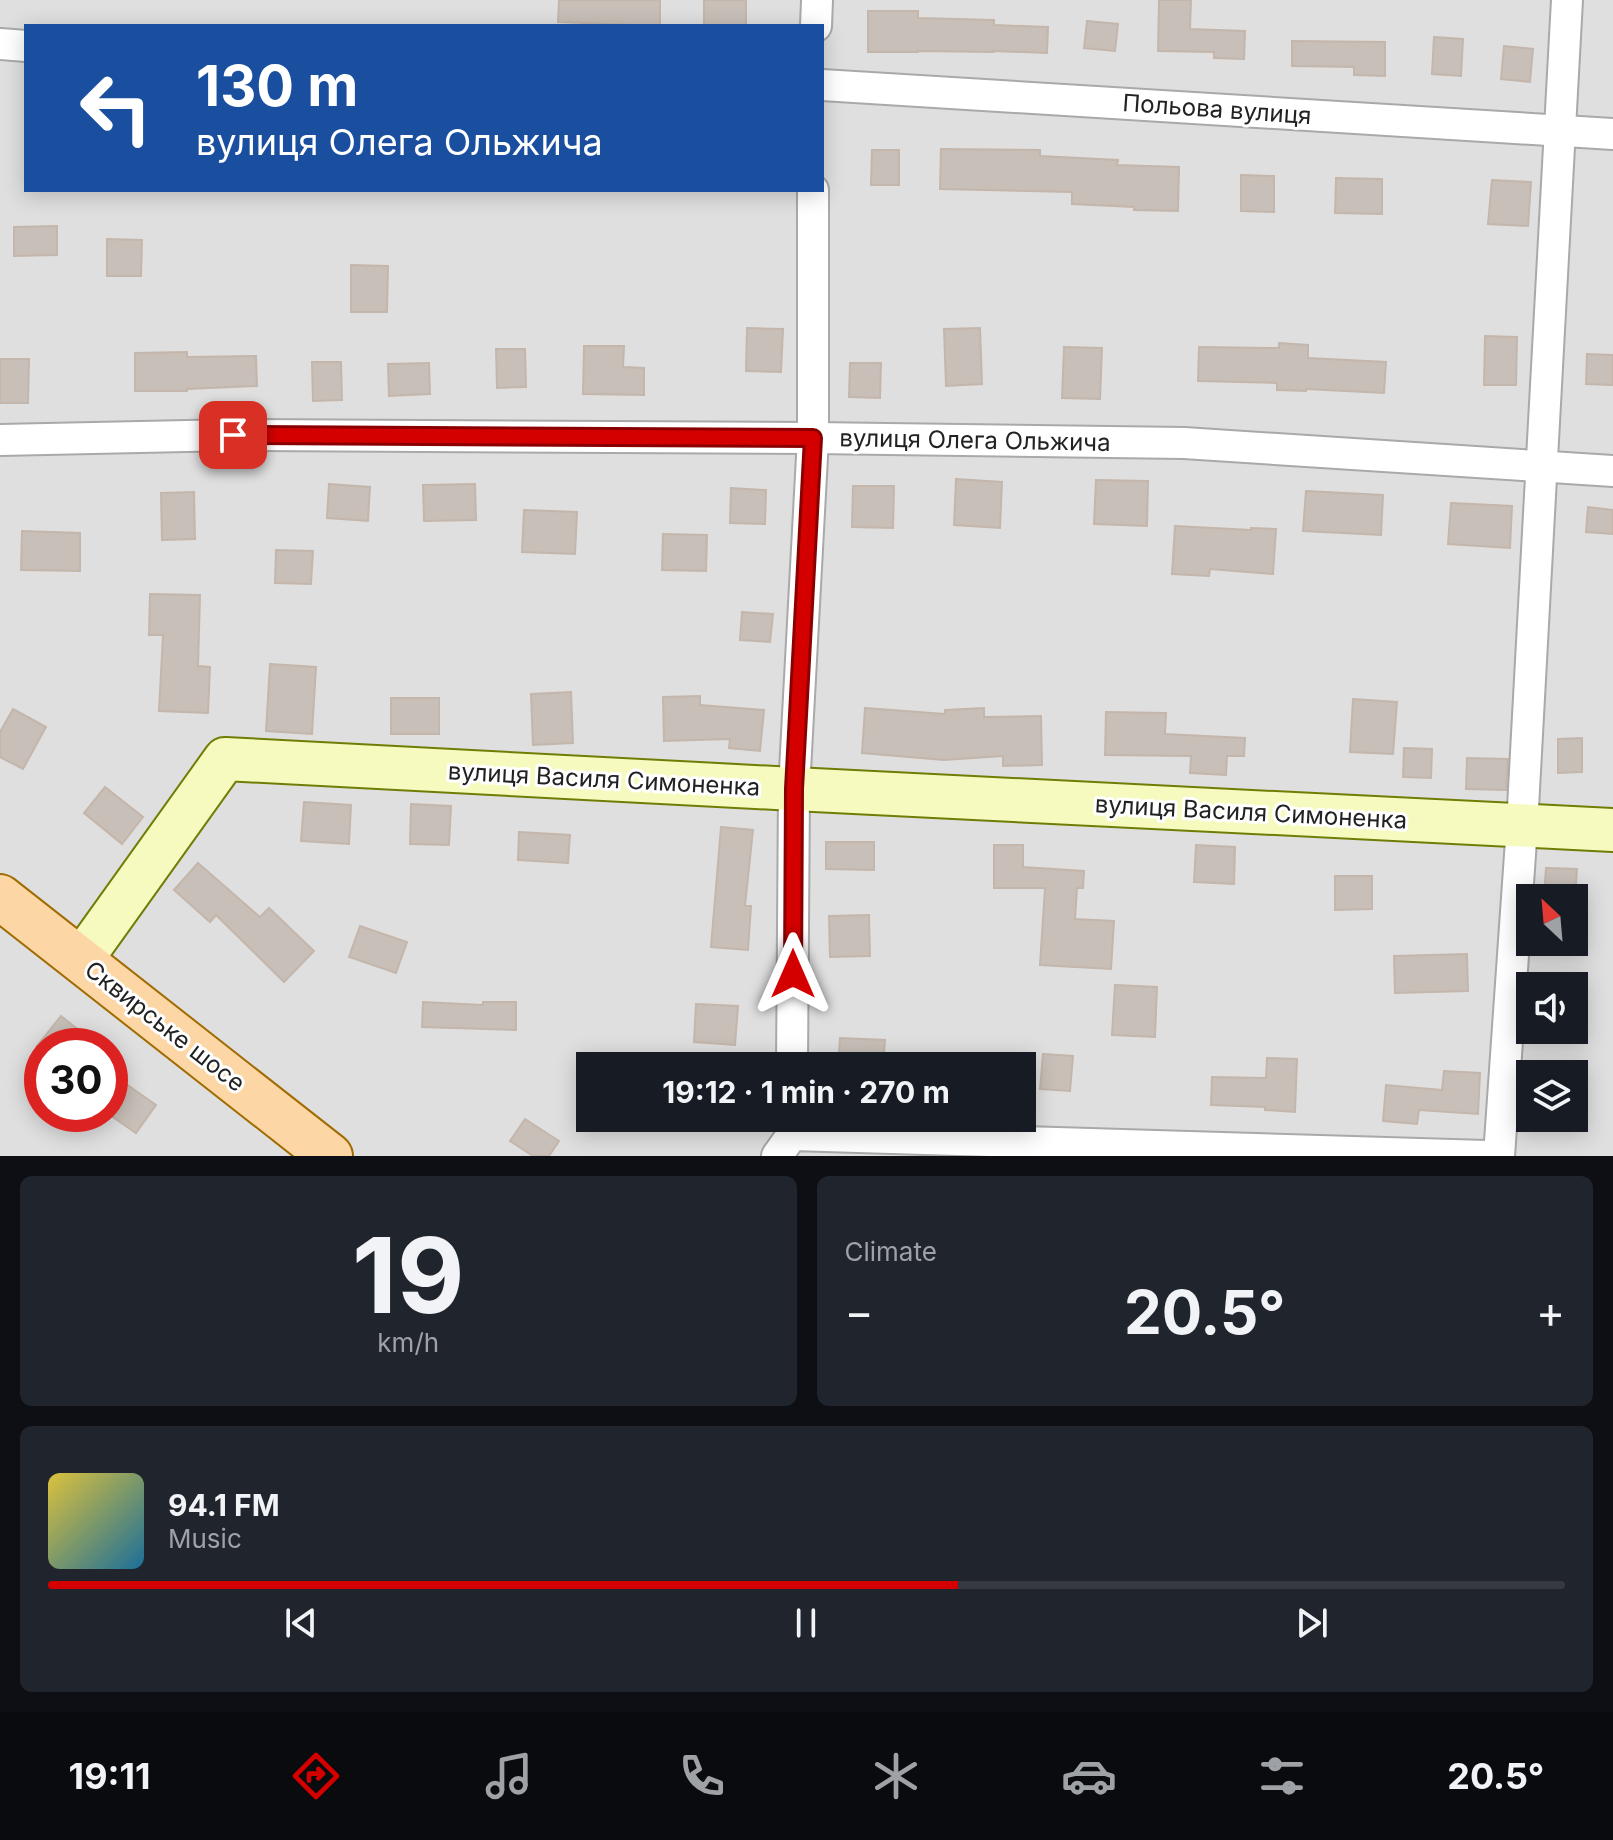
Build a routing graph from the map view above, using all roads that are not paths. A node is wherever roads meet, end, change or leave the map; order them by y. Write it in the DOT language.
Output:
graph roads {
  1 [pos="817,0"];
  2 [pos="1567,0"];
  3 [pos="816,24"];
  4 [pos="0,44"];
  5 [pos="24,46"];
  6 [pos="824,85"];
  7 [pos="1561,131"];
  8 [pos="1613,134"];
  9 [pos="813,192"];
  10 [pos="813,438"];
  11 [pos="0,440"];
  12 [pos="1541,465"];
  13 [pos="1613,471"];
  14 [pos="794,789"];
  15 [pos="1522,826"];
  16 [pos="1613,830"];
  17 [pos="0,897"];
  18 [pos="81,960"];
  19 [pos="792,1052"];
  20 [pos="787,1136"];
  21 [pos="330,1156"];
  22 [pos="1486,1156"];
  23 [pos="1499,1156"];
  1 -- 3 [label="street"];
  2 -- 7 [label="street"];
  4 -- 5 [label="street"];
  6 -- 7 [label="street, Польова вулиця"];
  7 -- 8 [label="street, Польова вулиця"];
  7 -- 12 [label="street"];
  9 -- 10 [label="street"];
  10 -- 11 [label="street, вулиця Олега Ольжича"];
  10 -- 12 [label="street, вулиця Олега Ольжича"];
  10 -- 14 [label="street"];
  12 -- 13 [label="street, вулиця Олега Ольжича"];
  12 -- 15 [label="street"];
  14 -- 15 [label="street, вулиця Василя Симоненка"];
  14 -- 18 [label="street, вулиця Василя Симоненка"];
  14 -- 19 [label="street"];
  15 -- 16 [label="street, вулиця Василя Симоненка"];
  15 -- 23 [label="street"];
  17 -- 18 [label="main road, Сквирське шосе"];
  18 -- 21 [label="main road, Сквирське шосе"];
  20 -- 22 [label="street"];
}
